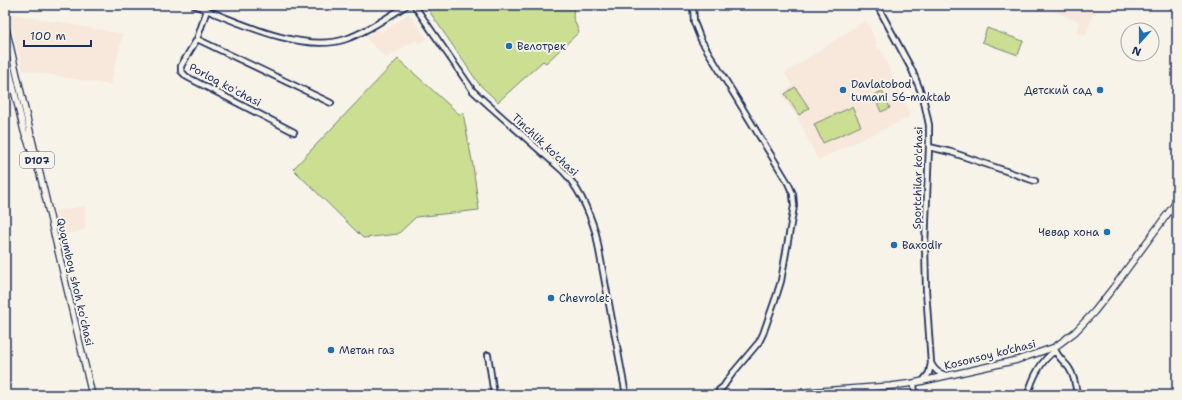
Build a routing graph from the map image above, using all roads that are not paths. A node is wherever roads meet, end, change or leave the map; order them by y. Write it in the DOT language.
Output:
graph roads {
  1 [pos="194,5"];
  2 [pos="407,5"];
  3 [pos="414,5"];
  4 [pos="693,5"];
  5 [pos="877,5"];
  6 [pos="207,10"];
  7 [pos="5,24"];
  8 [pos="197,38"];
  9 [pos="5,53"];
  10 [pos="331,103"];
  11 [pos="294,132"];
  12 [pos="929,147"];
  13 [pos="40,174"];
  14 [pos="1035,181"];
  15 [pos="1177,201"];
  16 [pos="1055,349"];
  17 [pos="488,355"];
  18 [pos="931,363"];
  19 [pos="948,376"];
  20 [pos="923,381"];
  21 [pos="914,383"];
  22 [pos="92,395"];
  23 [pos="494,395"];
  24 [pos="626,395"];
  25 [pos="718,395"];
  26 [pos="762,395"];
  27 [pos="914,395"];
  28 [pos="1028,395"];
  29 [pos="1077,395"];
  1 -- 6 [label="street"];
  2 -- 6 [label="street"];
  3 -- 24 [label="street, Tinchlik ko'chasi"];
  4 -- 25 [label="street"];
  5 -- 12 [label="street, Sportchilar ko'chasi"];
  6 -- 8 [label="street, Porloq koʻchasi"];
  7 -- 13 [label="main road, Ququmboy shoh koʻchasi / D107"];
  8 -- 10 [label="street"];
  8 -- 11 [label="street, Porloq koʻchasi"];
  9 -- 13 [label="main road, Ququmboy shoh koʻchasi / D107"];
  12 -- 14 [label="street"];
  12 -- 18 [label="street, Sportchilar ko'chasi"];
  13 -- 22 [label="main road, Ququmboy shoh koʻchasi / D107"];
  15 -- 16 [label="main road, Kosonsoy ko’chasi"];
  16 -- 19 [label="main road, Kosonsoy ko’chasi"];
  16 -- 28 [label="street"];
  16 -- 29 [label="street"];
  17 -- 23 [label="street"];
  18 -- 19 [label="street"];
  18 -- 20 [label="street"];
  19 -- 20 [label="main road, Kosonsoy ko’chasi"];
  20 -- 21 [label="main road, Kosonsoy ko’chasi"];
  21 -- 26 [label="main road, Kosonsoy ko’chasi"];
  21 -- 27 [label="street"];
}
